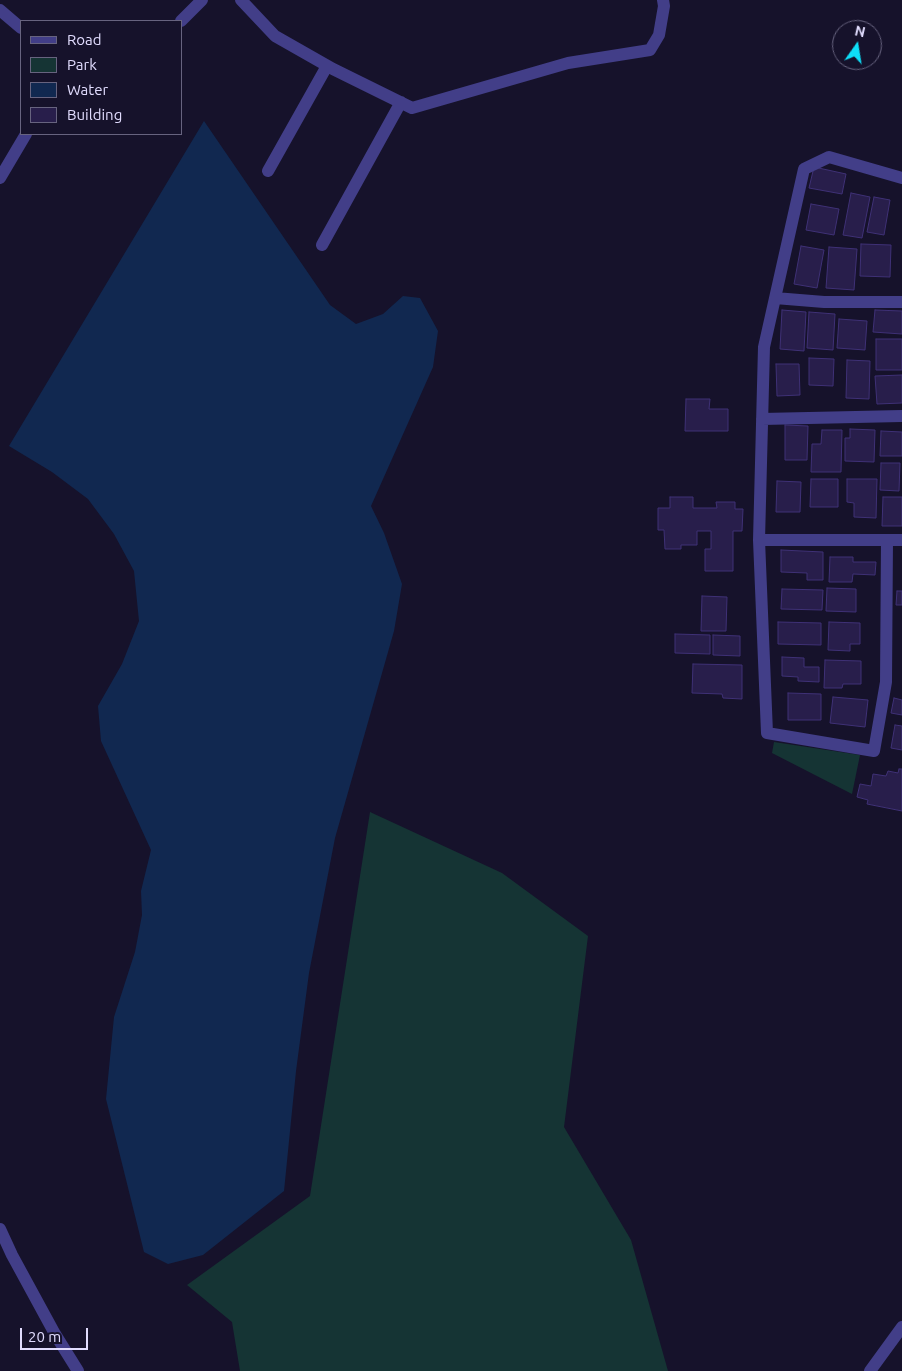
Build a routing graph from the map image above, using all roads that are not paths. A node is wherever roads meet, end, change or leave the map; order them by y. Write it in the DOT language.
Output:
graph roads {
  1 [pos="202,0"];
  2 [pos="241,0"];
  3 [pos="663,0"];
  4 [pos="0,10"];
  5 [pos="182,20"];
  6 [pos="20,27"];
  7 [pos="327,66"];
  8 [pos="400,102"];
  9 [pos="25,135"];
  10 [pos="268,171"];
  11 [pos="0,178"];
  12 [pos="902,178"];
  13 [pos="322,245"];
  14 [pos="775,298"];
  15 [pos="902,302"];
  16 [pos="902,416"];
  17 [pos="762,418"];
  18 [pos="760,540"];
  19 [pos="887,540"];
  20 [pos="902,540"];
  21 [pos="0,1229"];
  22 [pos="902,1327"];
  23 [pos="78,1371"];
  24 [pos="870,1371"];
  1 -- 5 [label="street"];
  2 -- 7 [label="street"];
  3 -- 8 [label="street"];
  4 -- 6 [label="street"];
  7 -- 8 [label="street"];
  7 -- 10 [label="street"];
  8 -- 13 [label="street"];
  9 -- 11 [label="street"];
  12 -- 14 [label="street"];
  14 -- 15 [label="street"];
  14 -- 17 [label="street"];
  16 -- 17 [label="street"];
  17 -- 18 [label="street"];
  18 -- 19 [label="street"];
  18 -- 19 [label="street"];
  19 -- 20 [label="street"];
  21 -- 23 [label="street"];
  22 -- 24 [label="street"];
}
